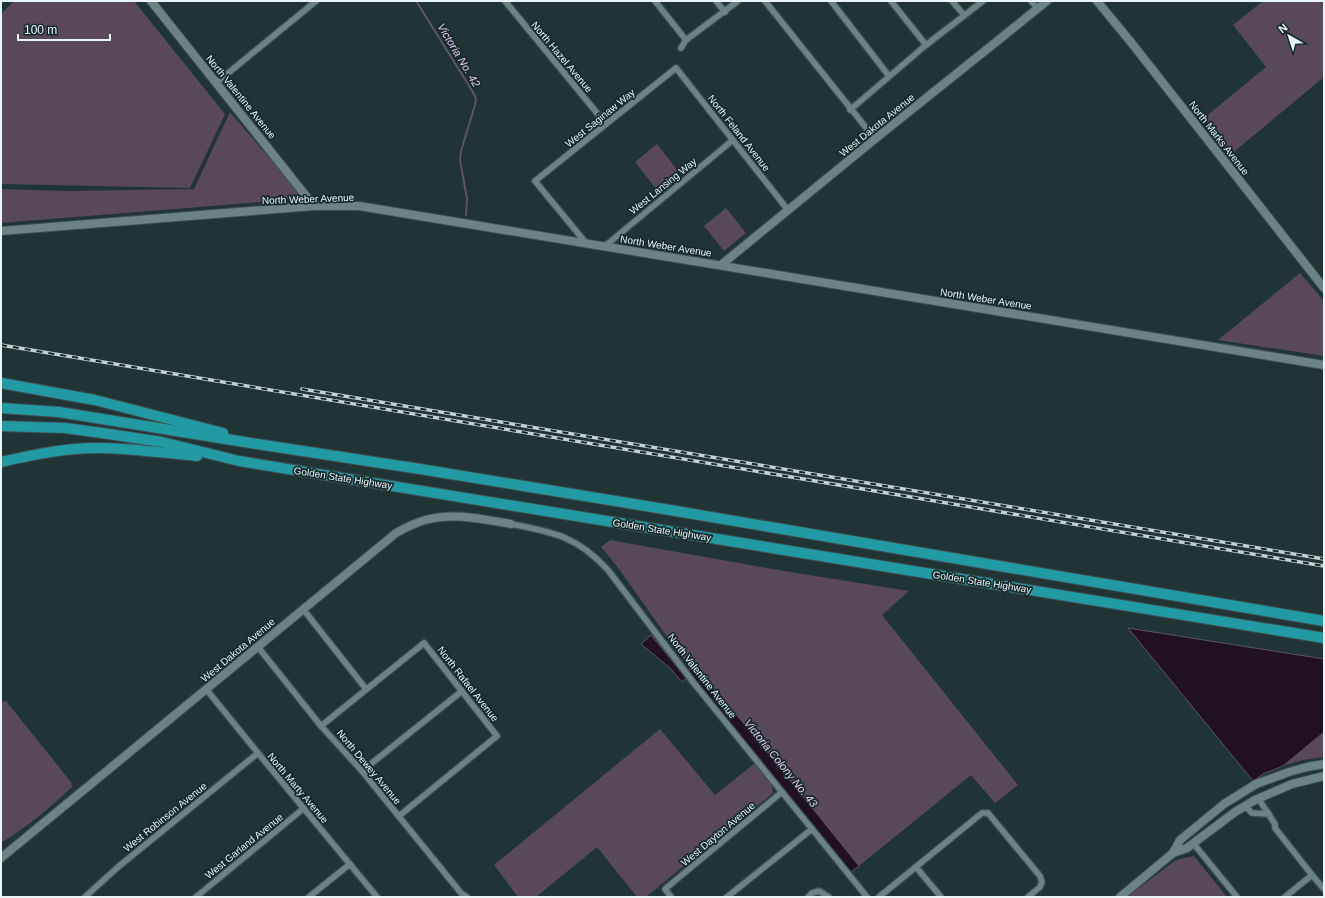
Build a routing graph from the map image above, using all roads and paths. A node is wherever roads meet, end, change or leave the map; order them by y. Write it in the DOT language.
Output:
graph roads {
  1 [pos="151,1"];
  2 [pos="316,1"];
  3 [pos="505,1"];
  4 [pos="655,1"];
  5 [pos="716,1"];
  6 [pos="738,1"];
  7 [pos="764,1"];
  8 [pos="831,1"];
  9 [pos="891,1"];
  10 [pos="952,1"];
  11 [pos="983,1"];
  12 [pos="1031,1"];
  13 [pos="1047,1"];
  14 [pos="1097,1"];
  15 [pos="1038,9"];
  16 [pos="725,12"];
  17 [pos="964,15"];
  18 [pos="686,40"];
  19 [pos="926,45"];
  20 [pos="681,48"];
  21 [pos="676,68"];
  22 [pos="889,76"];
  23 [pos="216,83"];
  24 [pos="850,110"];
  25 [pos="606,124"];
  26 [pos="874,139"];
  27 [pos="734,140"];
  28 [pos="314,206"];
  29 [pos="788,210"];
  30 [pos="1,231"];
  31 [pos="586,243"];
  32 [pos="605,246"];
  33 [pos="721,265"];
  34 [pos="1324,288"];
  35 [pos="1324,365"];
  36 [pos="1,383"];
  37 [pos="1,408"];
  38 [pos="1,426"];
  39 [pos="257,444"];
  40 [pos="239,461"];
  41 [pos="1,462"];
  42 [pos="511,524"];
  43 [pos="303,609"];
  44 [pos="1324,620"];
  45 [pos="1324,638"];
  46 [pos="258,647"];
  47 [pos="206,689"];
  48 [pos="366,689"];
  49 [pos="462,691"];
  50 [pos="321,726"];
  51 [pos="258,753"];
  52 [pos="1324,764"];
  53 [pos="362,771"];
  54 [pos="1324,776"];
  55 [pos="782,792"];
  56 [pos="1258,798"];
  57 [pos="1245,806"];
  58 [pos="304,808"];
  59 [pos="1269,814"];
  60 [pos="399,816"];
  61 [pos="812,829"];
  62 [pos="1193,843"];
  63 [pos="1173,853"];
  64 [pos="1,858"];
  65 [pos="350,864"];
  66 [pos="916,867"];
  67 [pos="1312,875"];
  68 [pos="1324,889"];
  69 [pos="85,897"];
  70 [pos="196,897"];
  71 [pos="309,897"];
  72 [pos="377,897"];
  73 [pos="467,897"];
  74 [pos="671,897"];
  75 [pos="727,897"];
  76 [pos="808,897"];
  77 [pos="829,897"];
  78 [pos="867,897"];
  79 [pos="879,897"];
  80 [pos="941,897"];
  81 [pos="1028,897"];
  82 [pos="1120,897"];
  83 [pos="1237,897"];
  84 [pos="1285,897"];
  1 -- 23 [label="street, North Valentine Avenue"];
  2 -- 23 [label="street"];
  3 -- 25 [label="street, North Hazel Avenue"];
  4 -- 18 [label="street"];
  5 -- 16 [label="street"];
  6 -- 16 [label="street"];
  7 -- 24 [label="street"];
  8 -- 22 [label="street"];
  9 -- 19 [label="street"];
  10 -- 17 [label="street"];
  11 -- 17 [label="street"];
  12 -- 15 [label="street"];
  13 -- 15 [label="street, West Dakota Avenue"];
  14 -- 34 [label="street, North Marks Avenue"];
  15 -- 26 [label="street, West Dakota Avenue"];
  16 -- 18 [label="street"];
  17 -- 19 [label="street"];
  18 -- 20 [label="street"];
  19 -- 22 [label="street"];
  21 -- 25 [label="street, West Saginaw Way"];
  21 -- 27 [label="street, North Feland Avenue"];
  22 -- 24 [label="street"];
  23 -- 28 [label="street, North Valentine Avenue"];
  24 -- 26 [label="street"];
  25 -- 31 [label="street, West Saginaw Way"];
  26 -- 29 [label="street, West Dakota Avenue"];
  27 -- 29 [label="street, North Feland Avenue"];
  27 -- 32 [label="street, West Lansing Way"];
  28 -- 30 [label="street, North Weber Avenue"];
  28 -- 31 [label="street, North Weber Avenue"];
  29 -- 33 [label="street, West Dakota Avenue"];
  31 -- 32 [label="street, North Weber Avenue"];
  32 -- 33 [label="street, North Weber Avenue"];
  33 -- 35 [label="street, North Weber Avenue"];
  36 -- 39 [label="highway"];
  37 -- 39 [label="highway, Golden State Highway"];
  38 -- 40 [label="highway, Golden State Highway"];
  39 -- 44 [label="highway, Golden State Highway"];
  40 -- 41 [label="highway"];
  40 -- 45 [label="highway, Golden State Highway"];
  42 -- 43 [label="street, West Dakota Avenue"];
  42 -- 55 [label="street, North Valentine Avenue"];
  43 -- 46 [label="street, West Dakota Avenue"];
  43 -- 48 [label="street"];
  46 -- 47 [label="street, West Dakota Avenue"];
  46 -- 50 [label="street, North Dewey Avenue"];
  47 -- 51 [label="street, North Marty Avenue"];
  47 -- 64 [label="street, West Dakota Avenue"];
  48 -- 49 [label="street, North Rafael Avenue"];
  48 -- 50 [label="street"];
  49 -- 53 [label="street"];
  49 -- 60 [label="street, North Rafael Avenue"];
  50 -- 53 [label="street, North Dewey Avenue"];
  51 -- 58 [label="street, North Marty Avenue"];
  51 -- 69 [label="street, West Robinson Avenue"];
  52 -- 63 [label="street"];
  53 -- 60 [label="street, North Dewey Avenue"];
  54 -- 56 [label="street"];
  55 -- 61 [label="street, North Valentine Avenue"];
  55 -- 74 [label="street, West Dayton Avenue"];
  56 -- 57 [label="street"];
  56 -- 59 [label="street"];
  57 -- 59 [label="street"];
  57 -- 62 [label="street"];
  58 -- 65 [label="street, North Marty Avenue"];
  58 -- 70 [label="street, West Garland Avenue"];
  59 -- 67 [label="street"];
  60 -- 73 [label="street, North Dewey Avenue"];
  61 -- 75 [label="street"];
  61 -- 78 [label="street, North Valentine Avenue"];
  62 -- 63 [label="street"];
  62 -- 83 [label="street"];
  63 -- 82 [label="street"];
  65 -- 71 [label="street"];
  65 -- 72 [label="street, North Marty Avenue"];
  66 -- 79 [label="street"];
  66 -- 80 [label="street"];
  66 -- 81 [label="street"];
  67 -- 68 [label="street"];
  67 -- 84 [label="street"];
  76 -- 77 [label="street"];
}
